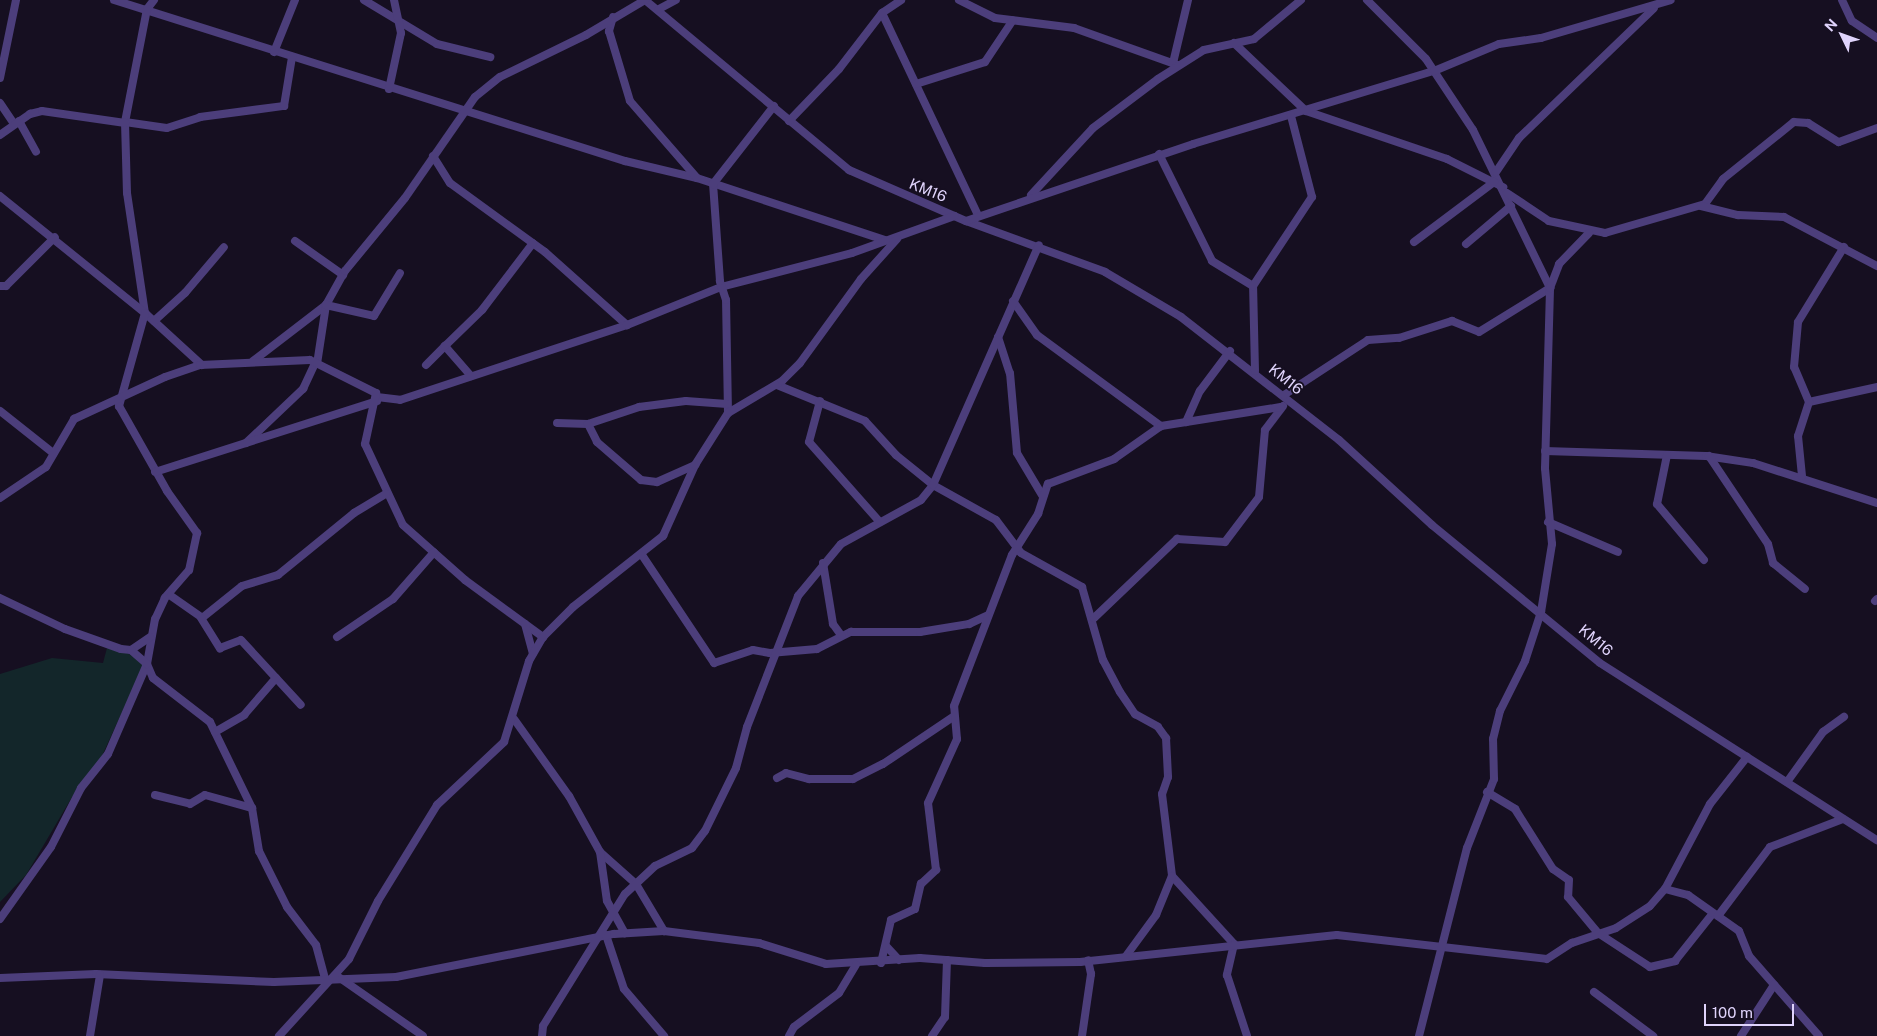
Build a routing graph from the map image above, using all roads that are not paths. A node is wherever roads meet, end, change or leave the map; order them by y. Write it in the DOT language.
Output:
graph roads {
  1 [pos="16,0"];
  2 [pos="114,0"];
  3 [pos="154,0"];
  4 [pos="295,0"];
  5 [pos="364,0"];
  6 [pos="394,0"];
  7 [pos="645,0"];
  8 [pos="676,0"];
  9 [pos="901,0"];
  10 [pos="959,0"];
  11 [pos="1188,0"];
  12 [pos="1300,0"];
  13 [pos="1671,0"];
  14 [pos="1842,0"];
  15 [pos="1371,2"];
  16 [pos="1654,8"];
  17 [pos="147,9"];
  18 [pos="659,9"];
  19 [pos="882,13"];
  20 [pos="613,17"];
  21 [pos="1014,20"];
  22 [pos="400,22"];
  23 [pos="597,27"];
  24 [pos="609,31"];
  25 [pos="1877,38"];
  26 [pos="1234,43"];
  27 [pos="274,52"];
  28 [pos="292,57"];
  29 [pos="490,57"];
  30 [pos="1176,64"];
  31 [pos="1434,71"];
  32 [pos="0,78"];
  33 [pos="916,84"];
  34 [pos="389,89"];
  35 [pos="0,96"];
  36 [pos="1,104"];
  37 [pos="774,106"];
  38 [pos="464,110"];
  39 [pos="1306,111"];
  40 [pos="1291,116"];
  41 [pos="789,120"];
  42 [pos="17,122"];
  43 [pos="124,123"];
  44 [pos="1877,128"];
  45 [pos="0,135"];
  46 [pos="36,152"];
  47 [pos="1159,154"];
  48 [pos="433,156"];
  49 [pos="1496,172"];
  50 [pos="697,178"];
  51 [pos="1494,182"];
  52 [pos="713,184"];
  53 [pos="1505,190"];
  54 [pos="0,196"];
  55 [pos="1030,196"];
  56 [pos="1511,206"];
  57 [pos="1701,206"];
  58 [pos="954,216"];
  59 [pos="978,216"];
  60 [pos="966,221"];
  61 [pos="1589,233"];
  62 [pos="55,238"];
  63 [pos="897,238"];
  64 [pos="885,240"];
  65 [pos="295,241"];
  66 [pos="1414,242"];
  67 [pos="533,243"];
  68 [pos="1466,244"];
  69 [pos="1039,246"];
  70 [pos="1844,246"];
  71 [pos="224,247"];
  72 [pos="1877,266"];
  73 [pos="400,273"];
  74 [pos="343,275"];
  75 [pos="0,286"];
  76 [pos="1253,286"];
  77 [pos="721,287"];
  78 [pos="1550,288"];
  79 [pos="1013,302"];
  80 [pos="326,305"];
  81 [pos="145,313"];
  82 [pos="154,321"];
  83 [pos="628,324"];
  84 [pos="998,337"];
  85 [pos="445,346"];
  86 [pos="1230,351"];
  87 [pos="253,361"];
  88 [pos="316,363"];
  89 [pos="201,365"];
  90 [pos="426,365"];
  91 [pos="1255,371"];
  92 [pos="788,375"];
  93 [pos="471,376"];
  94 [pos="777,385"];
  95 [pos="1877,386"];
  96 [pos="791,388"];
  97 [pos="1287,397"];
  98 [pos="120,398"];
  99 [pos="377,399"];
  100 [pos="820,402"];
  101 [pos="1809,402"];
  102 [pos="1281,407"];
  103 [pos="728,409"];
  104 [pos="0,412"];
  105 [pos="1186,422"];
  106 [pos="556,423"];
  107 [pos="588,424"];
  108 [pos="1161,426"];
  109 [pos="242,446"];
  110 [pos="1545,451"];
  111 [pos="53,453"];
  112 [pos="1667,455"];
  113 [pos="1709,456"];
  114 [pos="695,465"];
  115 [pos="155,472"];
  116 [pos="1802,476"];
  117 [pos="933,485"];
  118 [pos="386,494"];
  119 [pos="1042,495"];
  120 [pos="0,498"];
  121 [pos="1877,503"];
  122 [pos="879,521"];
  123 [pos="1548,522"];
  124 [pos="1016,547"];
  125 [pos="434,552"];
  126 [pos="1618,552"];
  127 [pos="642,555"];
  128 [pos="1704,560"];
  129 [pos="823,563"];
  130 [pos="1805,588"];
  131 [pos="171,596"];
  132 [pos="0,598"];
  133 [pos="1541,612"];
  134 [pos="988,615"];
  135 [pos="200,618"];
  136 [pos="1094,618"];
  137 [pos="524,624"];
  138 [pos="841,635"];
  139 [pos="150,637"];
  140 [pos="337,637"];
  141 [pos="543,638"];
  142 [pos="131,650"];
  143 [pos="776,652"];
  144 [pos="533,653"];
  145 [pos="147,664"];
  146 [pos="276,678"];
  147 [pos="301,705"];
  148 [pos="953,717"];
  149 [pos="1844,717"];
  150 [pos="514,719"];
  151 [pos="215,732"];
  152 [pos="1747,757"];
  153 [pos="777,778"];
  154 [pos="1787,782"];
  155 [pos="1487,792"];
  156 [pos="155,795"];
  157 [pos="252,808"];
  158 [pos="1844,819"];
  159 [pos="1877,840"];
  160 [pos="600,852"];
  161 [pos="1172,876"];
  162 [pos="636,884"];
  163 [pos="1665,889"];
  164 [pos="1716,914"];
  165 [pos="614,917"];
  166 [pos="0,919"];
  167 [pos="664,931"];
  168 [pos="625,933"];
  169 [pos="1598,933"];
  170 [pos="605,936"];
  171 [pos="1231,945"];
  172 [pos="886,946"];
  173 [pos="1440,949"];
  174 [pos="1126,956"];
  175 [pos="899,960"];
  176 [pos="946,960"];
  177 [pos="1088,960"];
  178 [pos="881,963"];
  179 [pos="856,965"];
  180 [pos="100,975"];
  181 [pos="0,978"];
  182 [pos="328,978"];
  183 [pos="340,978"];
  184 [pos="1774,986"];
  185 [pos="1594,992"];
  186 [pos="90,1036"];
  187 [pos="279,1036"];
  188 [pos="423,1036"];
  189 [pos="542,1036"];
  190 [pos="664,1036"];
  191 [pos="789,1036"];
  192 [pos="932,1036"];
  193 [pos="1082,1036"];
  194 [pos="1247,1036"];
  195 [pos="1419,1036"];
  196 [pos="1653,1036"];
  197 [pos="1741,1036"];
  198 [pos="1819,1036"];
  1 -- 32 [label="street"];
  2 -- 17 [label="street"];
  3 -- 17 [label="street"];
  4 -- 27 [label="street"];
  5 -- 22 [label="street"];
  6 -- 22 [label="street"];
  7 -- 18 [label="street, KM16"];
  7 -- 20 [label="street"];
  8 -- 18 [label="street"];
  9 -- 19 [label="street"];
  10 -- 21 [label="street"];
  11 -- 30 [label="street"];
  12 -- 26 [label="street"];
  13 -- 16 [label="street"];
  14 -- 25 [label="street"];
  15 -- 31 [label="street"];
  16 -- 31 [label="street"];
  16 -- 49 [label="street"];
  17 -- 27 [label="street"];
  17 -- 43 [label="street"];
  18 -- 37 [label="street, KM16"];
  19 -- 33 [label="street"];
  19 -- 41 [label="street"];
  20 -- 23 [label="street"];
  20 -- 24 [label="street"];
  21 -- 30 [label="street"];
  21 -- 33 [label="street"];
  22 -- 29 [label="street"];
  22 -- 34 [label="street"];
  23 -- 24 [label="street"];
  23 -- 38 [label="street"];
  24 -- 50 [label="street"];
  26 -- 30 [label="street"];
  26 -- 39 [label="street"];
  27 -- 28 [label="street"];
  28 -- 34 [label="street"];
  28 -- 43 [label="street"];
  30 -- 55 [label="street"];
  31 -- 39 [label="street"];
  31 -- 49 [label="street"];
  33 -- 59 [label="street"];
  34 -- 38 [label="street"];
  35 -- 36 [label="street"];
  36 -- 42 [label="street"];
  37 -- 41 [label="street, KM16"];
  37 -- 52 [label="street"];
  38 -- 48 [label="street"];
  38 -- 50 [label="street"];
  39 -- 40 [label="street"];
  39 -- 51 [label="street"];
  40 -- 47 [label="street"];
  40 -- 76 [label="street"];
  41 -- 58 [label="street, KM16"];
  42 -- 43 [label="street"];
  42 -- 45 [label="street"];
  42 -- 46 [label="street"];
  43 -- 81 [label="street"];
  44 -- 57 [label="street"];
  47 -- 55 [label="street"];
  47 -- 76 [label="street"];
  48 -- 67 [label="street"];
  48 -- 74 [label="street"];
  49 -- 53 [label="street"];
  50 -- 52 [label="street"];
  51 -- 53 [label="street"];
  51 -- 66 [label="street"];
  52 -- 64 [label="street"];
  52 -- 77 [label="street"];
  53 -- 56 [label="street"];
  53 -- 61 [label="street"];
  54 -- 62 [label="street"];
  55 -- 59 [label="street"];
  56 -- 68 [label="street"];
  56 -- 78 [label="street"];
  57 -- 61 [label="street"];
  57 -- 70 [label="street"];
  58 -- 60 [label="street, KM16"];
  58 -- 63 [label="street"];
  59 -- 60 [label="street"];
  60 -- 69 [label="street, KM16"];
  61 -- 78 [label="street"];
  62 -- 75 [label="street"];
  62 -- 81 [label="street"];
  63 -- 64 [label="street"];
  63 -- 92 [label="street"];
  64 -- 77 [label="street"];
  65 -- 74 [label="street"];
  67 -- 83 [label="street"];
  67 -- 85 [label="street"];
  69 -- 79 [label="street"];
  69 -- 86 [label="street, KM16"];
  70 -- 72 [label="street"];
  70 -- 101 [label="street"];
  71 -- 82 [label="street"];
  73 -- 80 [label="street"];
  74 -- 80 [label="street"];
  76 -- 91 [label="street"];
  77 -- 83 [label="street"];
  77 -- 103 [label="street"];
  78 -- 97 [label="street"];
  78 -- 110 [label="street"];
  79 -- 84 [label="street"];
  79 -- 108 [label="street"];
  80 -- 87 [label="street"];
  80 -- 88 [label="street"];
  81 -- 82 [label="street"];
  81 -- 89 [label="street"];
  81 -- 98 [label="street"];
  82 -- 89 [label="street"];
  83 -- 93 [label="street"];
  84 -- 117 [label="street"];
  84 -- 119 [label="street"];
  85 -- 90 [label="street"];
  85 -- 93 [label="street"];
  86 -- 91 [label="street, KM16"];
  86 -- 105 [label="street"];
  87 -- 88 [label="street"];
  87 -- 89 [label="street"];
  88 -- 99 [label="street"];
  88 -- 109 [label="street"];
  89 -- 98 [label="street"];
  91 -- 97 [label="street, KM16"];
  92 -- 94 [label="street"];
  92 -- 96 [label="street"];
  93 -- 99 [label="street"];
  94 -- 96 [label="street"];
  94 -- 103 [label="street"];
  95 -- 101 [label="street"];
  96 -- 100 [label="street"];
  97 -- 102 [label="street"];
  97 -- 133 [label="street, KM16"];
  98 -- 111 [label="street"];
  98 -- 115 [label="street"];
  99 -- 109 [label="street"];
  99 -- 118 [label="street"];
  100 -- 117 [label="street"];
  100 -- 122 [label="street"];
  101 -- 116 [label="street"];
  102 -- 105 [label="street"];
  102 -- 136 [label="street"];
  103 -- 107 [label="street"];
  103 -- 114 [label="street"];
  104 -- 111 [label="street"];
  105 -- 108 [label="street"];
  106 -- 107 [label="street"];
  107 -- 114 [label="street"];
  108 -- 119 [label="street"];
  109 -- 115 [label="street"];
  110 -- 112 [label="street"];
  110 -- 123 [label="street"];
  111 -- 120 [label="street"];
  112 -- 113 [label="street"];
  112 -- 128 [label="street"];
  113 -- 116 [label="street"];
  113 -- 130 [label="street"];
  114 -- 127 [label="street"];
  115 -- 131 [label="street"];
  116 -- 121 [label="street"];
  117 -- 122 [label="street"];
  117 -- 124 [label="street"];
  118 -- 125 [label="street"];
  118 -- 135 [label="street"];
  119 -- 124 [label="street"];
  122 -- 129 [label="street"];
  123 -- 126 [label="street"];
  123 -- 133 [label="street"];
  124 -- 134 [label="street"];
  124 -- 136 [label="street"];
  125 -- 137 [label="street"];
  125 -- 140 [label="street"];
  127 -- 141 [label="street"];
  127 -- 143 [label="street"];
  129 -- 138 [label="street"];
  129 -- 143 [label="street"];
  131 -- 135 [label="street"];
  131 -- 139 [label="street"];
  132 -- 142 [label="street"];
  133 -- 152 [label="street, KM16"];
  133 -- 155 [label="street"];
  134 -- 138 [label="street"];
  134 -- 148 [label="street"];
  135 -- 146 [label="street"];
  136 -- 161 [label="street"];
  137 -- 141 [label="street"];
  137 -- 144 [label="street"];
  138 -- 143 [label="street"];
  139 -- 142 [label="street"];
  139 -- 145 [label="street"];
  141 -- 144 [label="street"];
  142 -- 145 [label="street"];
  143 -- 162 [label="street"];
  144 -- 150 [label="street"];
  145 -- 151 [label="street"];
  145 -- 166 [label="street"];
  146 -- 147 [label="street"];
  146 -- 151 [label="street"];
  148 -- 153 [label="street"];
  148 -- 172 [label="street"];
  149 -- 154 [label="street"];
  150 -- 160 [label="street"];
  150 -- 182 [label="street"];
  151 -- 157 [label="street"];
  152 -- 154 [label="street, KM16"];
  152 -- 163 [label="street"];
  154 -- 158 [label="street, KM16"];
  155 -- 169 [label="street"];
  155 -- 173 [label="street"];
  156 -- 157 [label="street"];
  157 -- 182 [label="street"];
  158 -- 159 [label="street, KM16"];
  158 -- 164 [label="street"];
  160 -- 162 [label="street"];
  160 -- 165 [label="street"];
  161 -- 171 [label="street"];
  161 -- 174 [label="street"];
  162 -- 165 [label="street"];
  162 -- 167 [label="street"];
  163 -- 164 [label="street"];
  163 -- 169 [label="street"];
  164 -- 169 [label="street"];
  164 -- 184 [label="street"];
  165 -- 168 [label="street"];
  165 -- 170 [label="street"];
  167 -- 168 [label="street"];
  167 -- 179 [label="street"];
  168 -- 170 [label="street"];
  169 -- 173 [label="street"];
  170 -- 183 [label="street"];
  170 -- 189 [label="street"];
  170 -- 190 [label="street"];
  171 -- 173 [label="street"];
  171 -- 174 [label="street"];
  171 -- 194 [label="street"];
  172 -- 175 [label="street"];
  172 -- 178 [label="street"];
  173 -- 195 [label="street"];
  174 -- 177 [label="street"];
  175 -- 176 [label="street"];
  175 -- 178 [label="street"];
  176 -- 177 [label="street"];
  176 -- 192 [label="street"];
  177 -- 193 [label="street"];
  178 -- 179 [label="street"];
  179 -- 191 [label="street"];
  180 -- 181 [label="street"];
  180 -- 182 [label="street"];
  180 -- 186 [label="street"];
  182 -- 183 [label="street"];
  182 -- 187 [label="street"];
  183 -- 188 [label="street"];
  184 -- 197 [label="street"];
  184 -- 198 [label="street"];
  185 -- 196 [label="street"];
}
